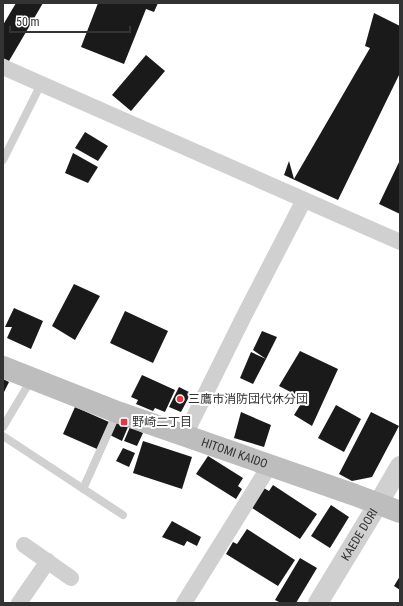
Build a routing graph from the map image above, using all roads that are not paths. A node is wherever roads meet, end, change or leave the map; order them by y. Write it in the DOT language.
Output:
graph roads {
  1 [pos="3,67"];
  2 [pos="41,84"];
  3 [pos="3,160"];
  4 [pos="304,200"];
  5 [pos="400,242"];
  6 [pos="3,367"];
  7 [pos="32,379"];
  8 [pos="117,412"];
  9 [pos="3,427"];
  10 [pos="185,435"];
  11 [pos="3,436"];
  12 [pos="270,465"];
  13 [pos="400,466"];
  14 [pos="83,489"];
  15 [pos="378,504"];
  16 [pos="400,512"];
  17 [pos="123,515"];
  18 [pos="24,544"];
  19 [pos="48,561"];
  20 [pos="71,578"];
  21 [pos="19,603"];
  22 [pos="184,603"];
  23 [pos="318,603"];
  1 -- 2 [label="street"];
  2 -- 3 [label="lane"];
  2 -- 4 [label="street"];
  4 -- 5 [label="street"];
  4 -- 10 [label="street"];
  6 -- 7 [label="main road, HITOMI KAIDO"];
  7 -- 8 [label="main road, HITOMI KAIDO"];
  7 -- 9 [label="lane"];
  8 -- 10 [label="main road, HITOMI KAIDO"];
  8 -- 14 [label="lane"];
  10 -- 12 [label="main road, HITOMI KAIDO"];
  11 -- 14 [label="lane"];
  12 -- 15 [label="main road, HITOMI KAIDO"];
  12 -- 22 [label="street"];
  13 -- 15 [label="street, KAEDE DORI"];
  14 -- 17 [label="lane"];
  15 -- 16 [label="main road, HITOMI KAIDO"];
  15 -- 23 [label="street, KAEDE DORI"];
  18 -- 19 [label="street"];
  19 -- 20 [label="street"];
  19 -- 21 [label="street"];
}
